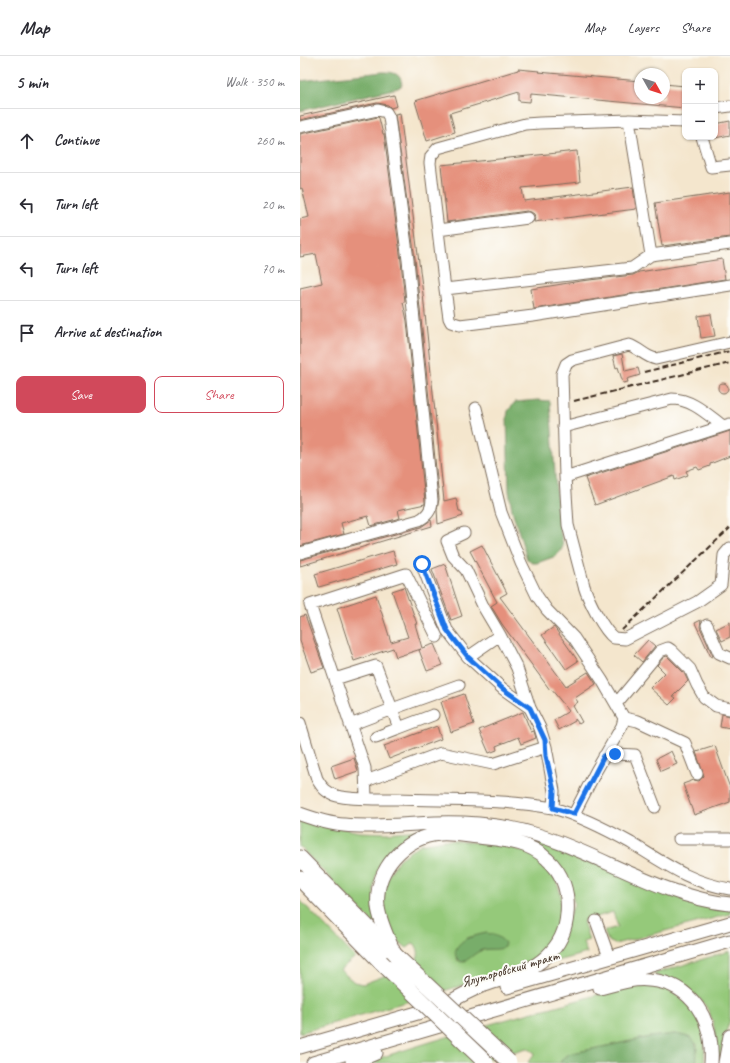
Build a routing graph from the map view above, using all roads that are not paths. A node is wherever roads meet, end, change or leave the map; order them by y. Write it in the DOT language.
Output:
graph roads {
  1 [pos="730,106"];
  2 [pos="718,108"];
  3 [pos="629,120"];
  4 [pos="682,122"];
  5 [pos="300,127"];
  6 [pos="703,140"];
  7 [pos="730,165"];
  8 [pos="528,218"];
  9 [pos="438,230"];
  10 [pos="730,244"];
  11 [pos="651,255"];
  12 [pos="730,285"];
  13 [pos="445,289"];
  14 [pos="730,342"];
  15 [pos="476,408"];
  16 [pos="727,425"];
  17 [pos="563,427"];
  18 [pos="565,477"];
  19 [pos="464,533"];
  20 [pos="730,548"];
  21 [pos="300,553"];
  22 [pos="422,564"];
  23 [pos="707,625"];
  24 [pos="500,635"];
  25 [pos="437,637"];
  26 [pos="468,657"];
  27 [pos="730,658"];
  28 [pos="335,679"];
  29 [pos="459,685"];
  30 [pos="616,704"];
  31 [pos="530,708"];
  32 [pos="392,709"];
  33 [pos="730,709"];
  34 [pos="433,715"];
  35 [pos="624,718"];
  36 [pos="300,722"];
  37 [pos="350,724"];
  38 [pos="399,728"];
  39 [pos="376,737"];
  40 [pos="546,747"];
  41 [pos="604,756"];
  42 [pos="697,774"];
  43 [pos="366,781"];
  44 [pos="366,798"];
  45 [pos="655,807"];
  46 [pos="553,808"];
  47 [pos="300,814"];
  48 [pos="574,814"];
  49 [pos="678,839"];
  50 [pos="730,839"];
  51 [pos="300,858"];
  52 [pos="300,879"];
  53 [pos="300,889"];
  54 [pos="730,889"];
  55 [pos="730,904"];
  56 [pos="596,921"];
  57 [pos="730,923"];
  58 [pos="730,941"];
  59 [pos="397,957"];
  60 [pos="609,957"];
  61 [pos="379,960"];
  62 [pos="444,1005"];
  63 [pos="501,1008"];
  64 [pos="451,1023"];
  65 [pos="730,1036"];
  66 [pos="300,1046"];
  67 [pos="313,1063"];
  68 [pos="352,1063"];
  69 [pos="486,1063"];
  70 [pos="510,1063"];
  71 [pos="711,1063"];
  72 [pos="725,1063"];
  1 -- 2 [label="lane"];
  3 -- 4 [label="lane"];
  3 -- 9 [label="lane"];
  3 -- 11 [label="lane"];
  5 -- 21 [label="lane"];
  6 -- 7 [label="lane"];
  8 -- 9 [label="lane"];
  9 -- 13 [label="lane"];
  10 -- 11 [label="lane"];
  11 -- 13 [label="lane"];
  12 -- 13 [label="lane"];
  14 -- 17 [label="lane"];
  15 -- 30 [label="lane"];
  16 -- 17 [label="lane"];
  16 -- 18 [label="lane"];
  17 -- 18 [label="lane"];
  18 -- 20 [label="lane"];
  19 -- 24 [label="lane"];
  22 -- 26 [label="lane"];
  23 -- 27 [label="lane"];
  24 -- 26 [label="lane"];
  24 -- 31 [label="lane"];
  25 -- 28 [label="lane"];
  26 -- 31 [label="lane"];
  28 -- 32 [label="lane"];
  28 -- 37 [label="lane"];
  29 -- 32 [label="lane"];
  30 -- 33 [label="lane"];
  30 -- 35 [label="lane"];
  31 -- 40 [label="lane"];
  32 -- 37 [label="lane"];
  32 -- 38 [label="lane"];
  34 -- 38 [label="lane"];
  35 -- 41 [label="lane"];
  35 -- 42 [label="lane"];
  36 -- 44 [label="lane"];
  37 -- 43 [label="lane"];
  38 -- 39 [label="lane"];
  40 -- 43 [label="lane"];
  40 -- 46 [label="lane"];
  41 -- 45 [label="lane"];
  41 -- 48 [label="lane"];
  43 -- 44 [label="lane"];
  44 -- 46 [label="lane"];
  46 -- 48 [label="lane"];
  47 -- 55 [label="main road"];
  48 -- 54 [label="lane"];
  49 -- 50 [label="lane"];
  51 -- 59 [label="highway"];
  52 -- 61 [label="highway"];
  53 -- 61 [label="main road"];
  56 -- 60 [label="lane"];
  57 -- 60 [label="main road, Ялуторовский тракт"];
  58 -- 63 [label="main road"];
  59 -- 62 [label="main road"];
  59 -- 70 [label="highway, bridge"];
  60 -- 62 [label="main road, Ялуторовский тракт"];
  61 -- 69 [label="highway, bridge"];
  62 -- 66 [label="main road, Ялуторовский тракт"];
  63 -- 64 [label="main road"];
  63 -- 71 [label="main road"];
  64 -- 67 [label="main road"];
  64 -- 68 [label="main road"];
  65 -- 72 [label="main road"];
}
